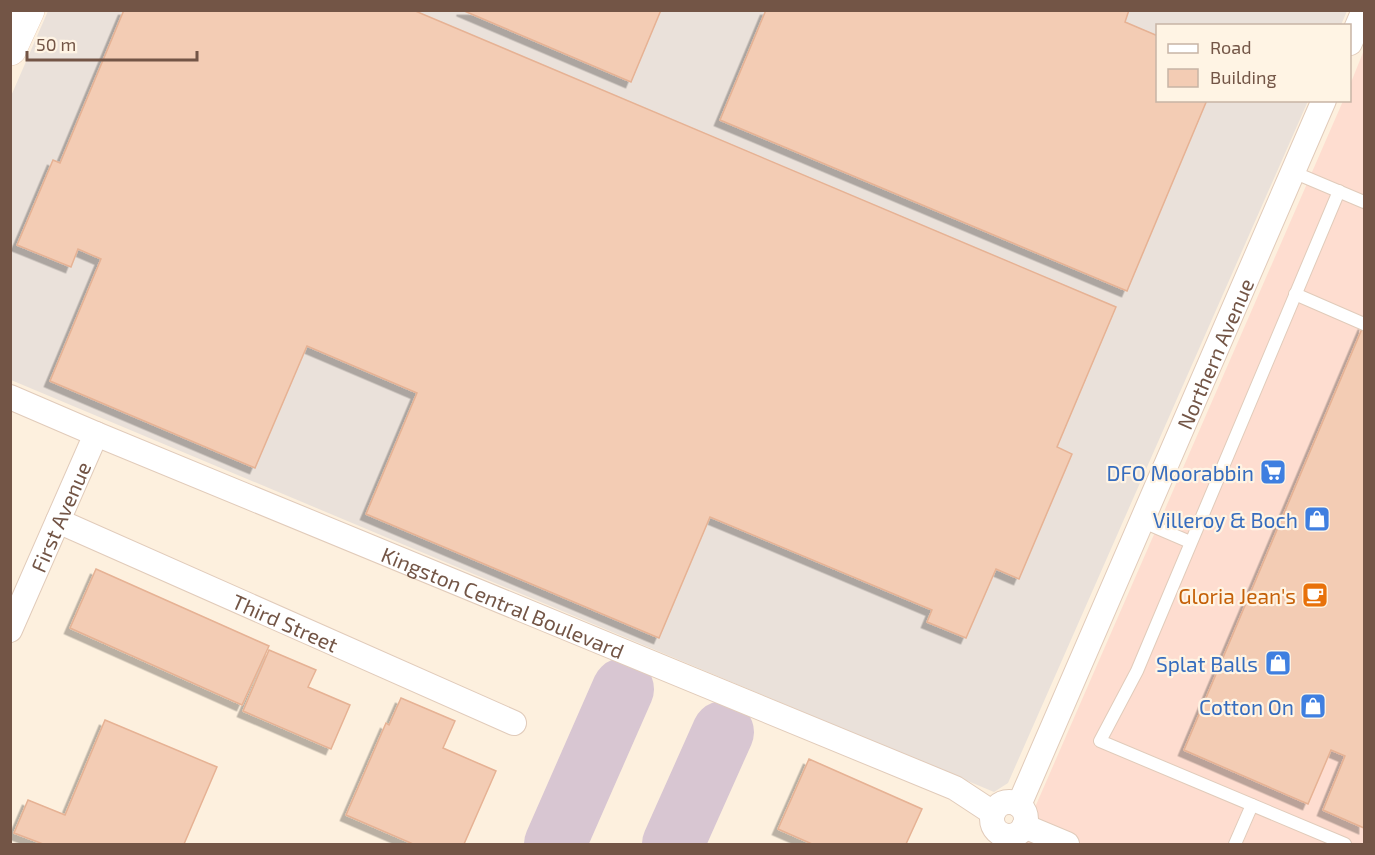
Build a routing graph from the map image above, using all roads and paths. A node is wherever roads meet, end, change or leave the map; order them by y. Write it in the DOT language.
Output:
graph roads {
  1 [pos="28,10"];
  2 [pos="1364,10"];
  3 [pos="1351,41"];
  4 [pos="10,49"];
  5 [pos="1323,102"];
  6 [pos="1293,172"];
  7 [pos="1339,191"];
  8 [pos="1365,202"];
  9 [pos="1295,294"];
  10 [pos="1364,324"];
  11 [pos="10,397"];
  12 [pos="96,434"];
  13 [pos="58,520"];
  14 [pos="1141,521"];
  15 [pos="1191,542"];
  16 [pos="10,630"];
  17 [pos="514,723"];
  18 [pos="1252,805"];
  19 [pos="1012,828"];
  20 [pos="1067,844"];
  21 [pos="1236,844"];
  22 [pos="1345,844"];
  1 -- 4 [label="main road"];
  2 -- 3 [label="street"];
  5 -- 6 [label="street, Northern Avenue"];
  6 -- 7 [label="lane"];
  6 -- 14 [label="street, Northern Avenue"];
  7 -- 8 [label="lane"];
  7 -- 9 [label="lane"];
  9 -- 10 [label="lane"];
  9 -- 15 [label="lane"];
  11 -- 12 [label="street, Kingston Central Boulevard"];
  12 -- 13 [label="street, First Avenue"];
  12 -- 19 [label="street, Kingston Central Boulevard"];
  13 -- 16 [label="street, First Avenue"];
  13 -- 17 [label="street, Third Street"];
  14 -- 15 [label="lane"];
  14 -- 19 [label="street, Northern Avenue"];
  15 -- 18 [label="lane"];
  18 -- 21 [label="lane"];
  18 -- 22 [label="lane"];
  19 -- 20 [label="street"];
}
